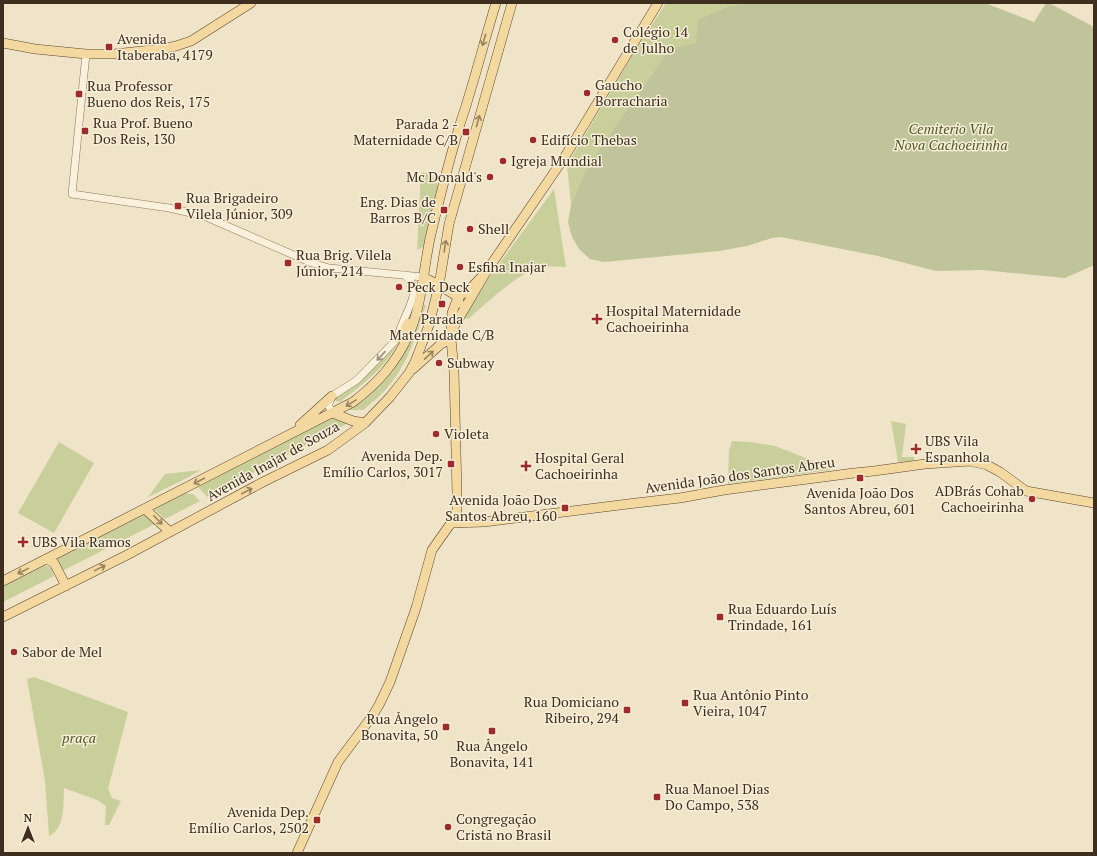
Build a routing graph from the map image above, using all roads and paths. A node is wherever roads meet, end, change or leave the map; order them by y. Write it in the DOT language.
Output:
graph roads {
  1 [pos="251,3"];
  2 [pos="496,3"];
  3 [pos="512,3"];
  4 [pos="658,3"];
  5 [pos="3,43"];
  6 [pos="86,54"];
  7 [pos="486,272"];
  8 [pos="404,275"];
  9 [pos="420,276"];
  10 [pos="439,285"];
  11 [pos="422,291"];
  12 [pos="458,297"];
  13 [pos="451,335"];
  14 [pos="398,338"];
  15 [pos="409,373"];
  16 [pos="332,396"];
  17 [pos="333,413"];
  18 [pos="365,424"];
  19 [pos="296,431"];
  20 [pos="1094,504"];
  21 [pos="145,509"];
  22 [pos="452,523"];
  23 [pos="170,532"];
  24 [pos="47,559"];
  25 [pos="3,581"];
  26 [pos="66,586"];
  27 [pos="3,617"];
  28 [pos="297,853"];
  1 -- 6 [label="main road"];
  2 -- 9 [label="main road, Avenida Inajar de Souza, one-way"];
  10 -- 3 [label="main road, Avenida Inajar de Souza, one-way"];
  4 -- 7 [label="main road"];
  5 -- 6 [label="main road"];
  6 -- 8 [label="street"];
  7 -- 12 [label="main road"];
  7 -- 13 [label="main road"];
  8 -- 9 [label="street"];
  8 -- 14 [label="street"];
  9 -- 10 [label="main road"];
  9 -- 11 [label="main road, Avenida Inajar de Souza"];
  10 -- 12 [label="main road"];
  10 -- 15 [label="main road, Avenida Inajar de Souza"];
  11 -- 14 [label="main road"];
  11 -- 17 [label="main road, Avenida Inajar de Souza, one-way"];
  12 -- 13 [label="main road"];
  15 -- 13 [label="main road, one-way"];
  13 -- 22 [label="main road"];
  14 -- 16 [label="street, one-way"];
  15 -- 18 [label="main road, Avenida Inajar de Souza"];
  16 -- 17 [label="street"];
  16 -- 19 [label="main road"];
  17 -- 18 [label="main road"];
  17 -- 19 [label="main road, Avenida Inajar de Souza"];
  23 -- 18 [label="main road, Avenida Inajar de Souza, one-way"];
  19 -- 21 [label="main road, Avenida Inajar de Souza, one-way"];
  20 -- 22 [label="main road, Avenida João dos Santos Abreu"];
  21 -- 23 [label="main road, one-way"];
  21 -- 24 [label="main road, Avenida Inajar de Souza"];
  22 -- 28 [label="main road"];
  26 -- 23 [label="main road, Avenida Inajar de Souza, one-way"];
  24 -- 25 [label="main road, Avenida Inajar de Souza, one-way"];
  24 -- 26 [label="main road"];
  26 -- 27 [label="main road, Avenida Inajar de Souza"];
}
